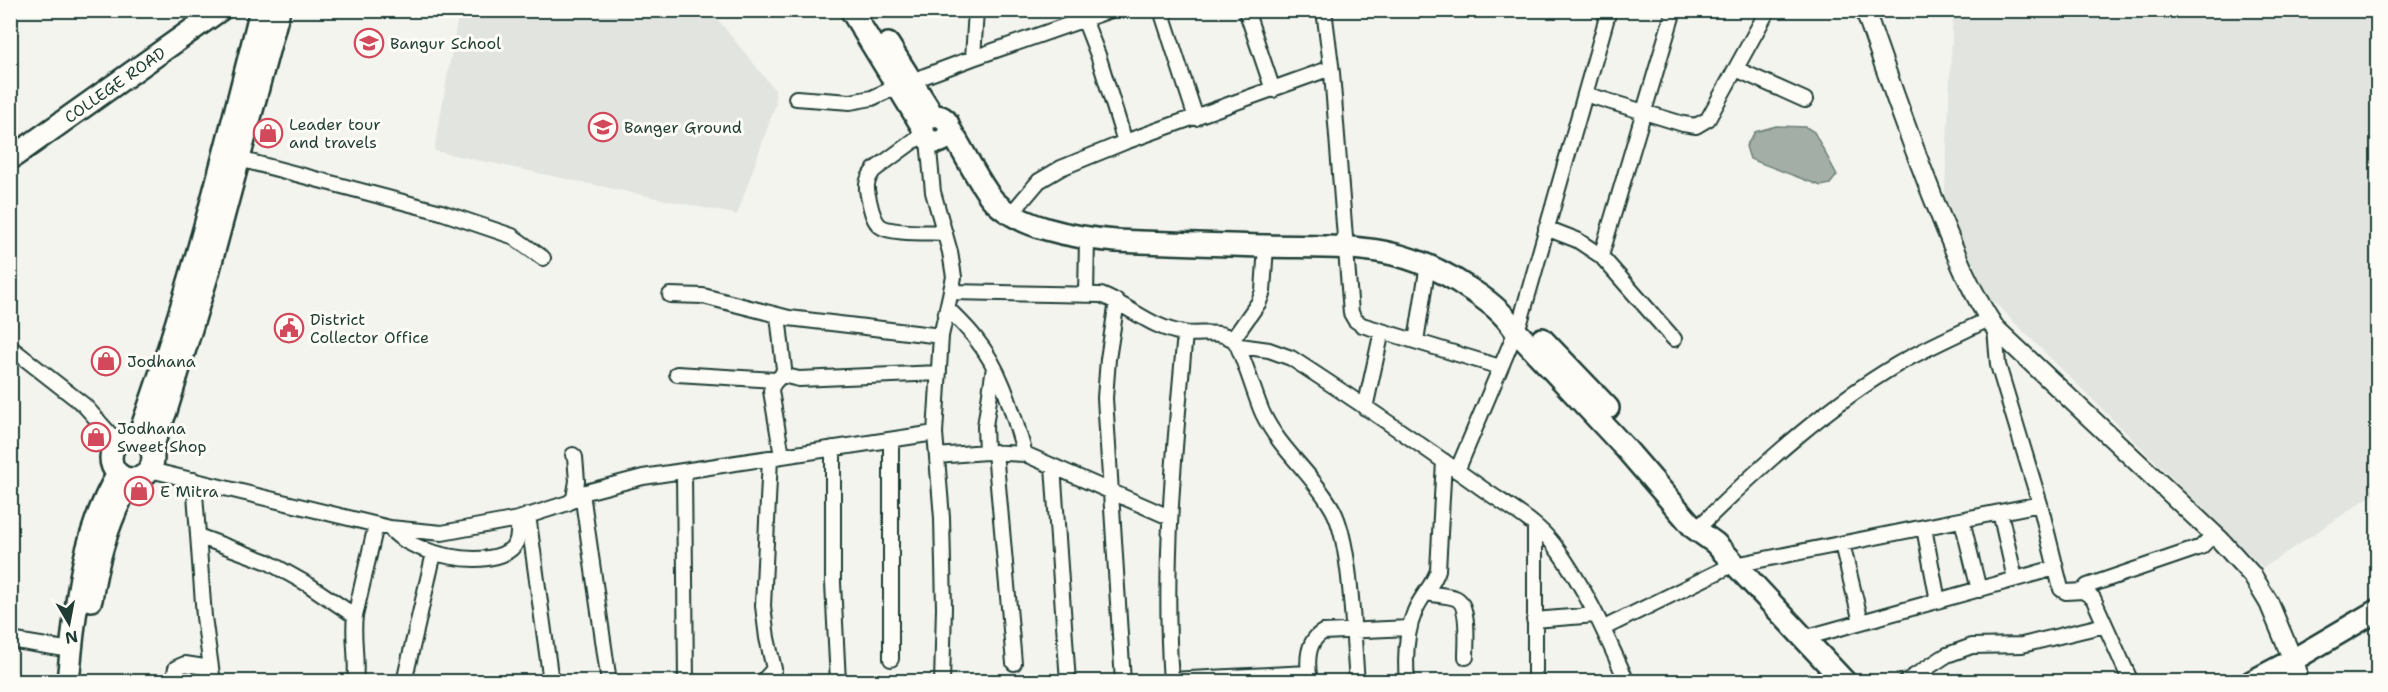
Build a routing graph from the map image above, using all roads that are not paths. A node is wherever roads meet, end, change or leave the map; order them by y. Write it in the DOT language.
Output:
graph roads {
  1 [pos="220,10"];
  2 [pos="261,10"];
  3 [pos="279,10"];
  4 [pos="852,10"];
  5 [pos="867,10"];
  6 [pos="976,10"];
  7 [pos="1111,10"];
  8 [pos="1161,10"];
  9 [pos="1246,10"];
  10 [pos="1324,10"];
  11 [pos="1609,10"];
  12 [pos="1674,10"];
  13 [pos="1768,10"];
  14 [pos="1865,10"];
  15 [pos="1084,19"];
  16 [pos="974,58"];
  17 [pos="1331,68"];
  18 [pos="1736,69"];
  19 [pos="905,83"];
  20 [pos="1273,90"];
  21 [pos="1585,94"];
  22 [pos="795,98"];
  23 [pos="1805,100"];
  24 [pos="1644,112"];
  25 [pos="1196,118"];
  26 [pos="931,129"];
  27 [pos="1125,142"];
  28 [pos="10,159"];
  29 [pos="239,159"];
  30 [pos="1011,214"];
  31 [pos="1546,228"];
  32 [pos="945,233"];
  33 [pos="1087,238"];
  34 [pos="1266,246"];
  35 [pos="1346,247"];
  36 [pos="1600,255"];
  37 [pos="543,258"];
  38 [pos="1428,264"];
  39 [pos="952,292"];
  40 [pos="670,295"];
  41 [pos="1086,295"];
  42 [pos="1117,301"];
  43 [pos="947,308"];
  44 [pos="778,315"];
  45 [pos="1514,321"];
  46 [pos="1992,323"];
  47 [pos="1382,331"];
  48 [pos="1185,334"];
  49 [pos="941,336"];
  50 [pos="1674,339"];
  51 [pos="1416,341"];
  52 [pos="1236,342"];
  53 [pos="10,346"];
  54 [pos="994,367"];
  55 [pos="1500,367"];
  56 [pos="939,373"];
  57 [pos="677,374"];
  58 [pos="778,378"];
  59 [pos="1365,408"];
  60 [pos="934,433"];
  61 [pos="891,440"];
  62 [pos="833,448"];
  63 [pos="990,452"];
  64 [pos="1025,454"];
  65 [pos="573,455"];
  66 [pos="937,456"];
  67 [pos="776,457"];
  68 [pos="134,459"];
  69 [pos="1443,461"];
  70 [pos="1053,466"];
  71 [pos="684,471"];
  72 [pos="1457,471"];
  73 [pos="194,480"];
  74 [pos="1110,492"];
  75 [pos="578,496"];
  76 [pos="2040,504"];
  77 [pos="2000,512"];
  78 [pos="523,517"];
  79 [pos="1169,517"];
  80 [pos="1962,520"];
  81 [pos="1705,521"];
  82 [pos="383,526"];
  83 [pos="1535,526"];
  84 [pos="1924,528"];
  85 [pos="2214,534"];
  86 [pos="198,536"];
  87 [pos="1715,543"];
  88 [pos="1842,544"];
  89 [pos="434,553"];
  90 [pos="1736,565"];
  91 [pos="2055,568"];
  92 [pos="2015,579"];
  93 [pos="1979,590"];
  94 [pos="2083,591"];
  95 [pos="1426,593"];
  96 [pos="1938,601"];
  97 [pos="2378,610"];
  98 [pos="1596,615"];
  99 [pos="354,616"];
  100 [pos="1534,620"];
  101 [pos="1861,622"];
  102 [pos="2378,624"];
  103 [pos="2105,625"];
  104 [pos="1409,628"];
  105 [pos="1604,628"];
  106 [pos="1352,630"];
  107 [pos="1804,638"];
  108 [pos="10,640"];
  109 [pos="71,650"];
  110 [pos="1466,657"];
  111 [pos="891,659"];
  112 [pos="1014,663"];
  113 [pos="2295,665"];
  114 [pos="212,674"];
  115 [pos="1310,677"];
  116 [pos="1211,680"];
  117 [pos="68,681"];
  118 [pos="81,681"];
  119 [pos="173,681"];
  120 [pos="355,681"];
  121 [pos="404,681"];
  122 [pos="551,681"];
  123 [pos="609,681"];
  124 [pos="686,681"];
  125 [pos="762,681"];
  126 [pos="838,681"];
  127 [pos="942,681"];
  128 [pos="1068,681"];
  129 [pos="1123,681"];
  130 [pos="1171,681"];
  131 [pos="1357,681"];
  132 [pos="1407,681"];
  133 [pos="1535,681"];
  134 [pos="1627,681"];
  135 [pos="1845,681"];
  136 [pos="1905,681"];
  137 [pos="2132,681"];
  138 [pos="2251,681"];
  139 [pos="2277,681"];
  1 -- 28 [label="main road, COLLEGE ROAD"];
  2 -- 68 [label="main road"];
  3 -- 29 [label="main road"];
  4 -- 19 [label="main road"];
  5 -- 19 [label="main road"];
  6 -- 16 [label="street"];
  7 -- 15 [label="street"];
  8 -- 25 [label="street"];
  9 -- 20 [label="street"];
  10 -- 17 [label="street"];
  11 -- 21 [label="street"];
  12 -- 24 [label="street"];
  13 -- 18 [label="street"];
  14 -- 46 [label="street"];
  15 -- 16 [label="street"];
  15 -- 27 [label="street"];
  16 -- 19 [label="street"];
  17 -- 20 [label="street"];
  17 -- 35 [label="street"];
  18 -- 23 [label="street"];
  18 -- 24 [label="street"];
  19 -- 22 [label="street"];
  19 -- 26 [label="main road"];
  20 -- 25 [label="street"];
  21 -- 24 [label="street"];
  21 -- 31 [label="street"];
  24 -- 36 [label="street"];
  25 -- 27 [label="street"];
  26 -- 30 [label="main road"];
  26 -- 32 [label="street"];
  26 -- 32 [label="street"];
  27 -- 30 [label="street"];
  29 -- 37 [label="street"];
  29 -- 68 [label="main road"];
  30 -- 33 [label="main road"];
  31 -- 36 [label="street"];
  31 -- 45 [label="street"];
  32 -- 39 [label="street"];
  33 -- 34 [label="main road"];
  33 -- 41 [label="street"];
  34 -- 35 [label="main road"];
  34 -- 52 [label="street"];
  35 -- 38 [label="main road"];
  35 -- 47 [label="street"];
  36 -- 50 [label="street"];
  38 -- 45 [label="main road"];
  38 -- 51 [label="street"];
  39 -- 41 [label="street"];
  39 -- 43 [label="street"];
  40 -- 44 [label="street"];
  41 -- 42 [label="street"];
  42 -- 48 [label="street"];
  42 -- 74 [label="street"];
  43 -- 49 [label="street"];
  43 -- 54 [label="street"];
  44 -- 49 [label="street"];
  44 -- 58 [label="street"];
  45 -- 55 [label="street"];
  45 -- 81 [label="main road"];
  45 -- 87 [label="main road"];
  46 -- 76 [label="street"];
  46 -- 81 [label="street"];
  46 -- 85 [label="street"];
  47 -- 51 [label="street"];
  47 -- 59 [label="street"];
  48 -- 52 [label="street"];
  48 -- 79 [label="street"];
  49 -- 56 [label="street"];
  51 -- 55 [label="street"];
  52 -- 59 [label="street"];
  52 -- 106 [label="street"];
  53 -- 68 [label="street"];
  54 -- 63 [label="street"];
  54 -- 64 [label="street"];
  55 -- 72 [label="street"];
  56 -- 58 [label="street"];
  56 -- 60 [label="street"];
  57 -- 58 [label="street"];
  58 -- 67 [label="street"];
  59 -- 69 [label="street"];
  60 -- 61 [label="street"];
  60 -- 66 [label="street"];
  61 -- 62 [label="street"];
  61 -- 111 [label="street"];
  62 -- 67 [label="street"];
  62 -- 126 [label="street"];
  63 -- 64 [label="street"];
  63 -- 66 [label="street"];
  63 -- 112 [label="street"];
  64 -- 70 [label="street"];
  65 -- 75 [label="street"];
  66 -- 127 [label="street"];
  67 -- 71 [label="street"];
  67 -- 125 [label="street"];
  68 -- 73 [label="street"];
  68 -- 109 [label="main road"];
  68 -- 118 [label="main road"];
  69 -- 72 [label="street"];
  69 -- 95 [label="street"];
  70 -- 74 [label="street"];
  70 -- 128 [label="street"];
  71 -- 75 [label="street"];
  71 -- 124 [label="street"];
  72 -- 83 [label="street"];
  73 -- 82 [label="street"];
  73 -- 86 [label="street"];
  74 -- 79 [label="street"];
  74 -- 129 [label="street"];
  75 -- 78 [label="street"];
  75 -- 123 [label="street"];
  76 -- 77 [label="street"];
  76 -- 91 [label="street"];
  77 -- 80 [label="street"];
  77 -- 92 [label="street"];
  78 -- 82 [label="street"];
  78 -- 89 [label="street"];
  78 -- 122 [label="street"];
  79 -- 130 [label="street"];
  80 -- 84 [label="street"];
  80 -- 93 [label="street"];
  81 -- 87 [label="main road"];
  82 -- 89 [label="street"];
  82 -- 99 [label="street"];
  83 -- 98 [label="street"];
  83 -- 100 [label="street"];
  84 -- 88 [label="street"];
  84 -- 96 [label="street"];
  85 -- 94 [label="street"];
  85 -- 113 [label="street"];
  86 -- 99 [label="street"];
  86 -- 114 [label="street"];
  87 -- 90 [label="main road"];
  88 -- 90 [label="street"];
  88 -- 101 [label="street"];
  89 -- 121 [label="street"];
  90 -- 105 [label="street"];
  90 -- 107 [label="main road"];
  91 -- 92 [label="street"];
  91 -- 94 [label="street"];
  92 -- 93 [label="street"];
  93 -- 96 [label="street"];
  94 -- 103 [label="street"];
  95 -- 104 [label="street"];
  95 -- 110 [label="street"];
  96 -- 101 [label="street"];
  97 -- 113 [label="main road"];
  98 -- 100 [label="street"];
  98 -- 105 [label="street"];
  99 -- 120 [label="street"];
  100 -- 133 [label="street"];
  101 -- 107 [label="street"];
  102 -- 113 [label="main road"];
  103 -- 136 [label="street"];
  103 -- 137 [label="street"];
  104 -- 106 [label="street"];
  104 -- 132 [label="street"];
  105 -- 134 [label="street"];
  106 -- 115 [label="street"];
  106 -- 131 [label="street"];
  107 -- 135 [label="main road"];
  108 -- 109 [label="street"];
  109 -- 117 [label="main road"];
  113 -- 138 [label="main road"];
  113 -- 139 [label="main road"];
  114 -- 119 [label="street"];
  115 -- 116 [label="street"];
  116 -- 130 [label="street"];
}
